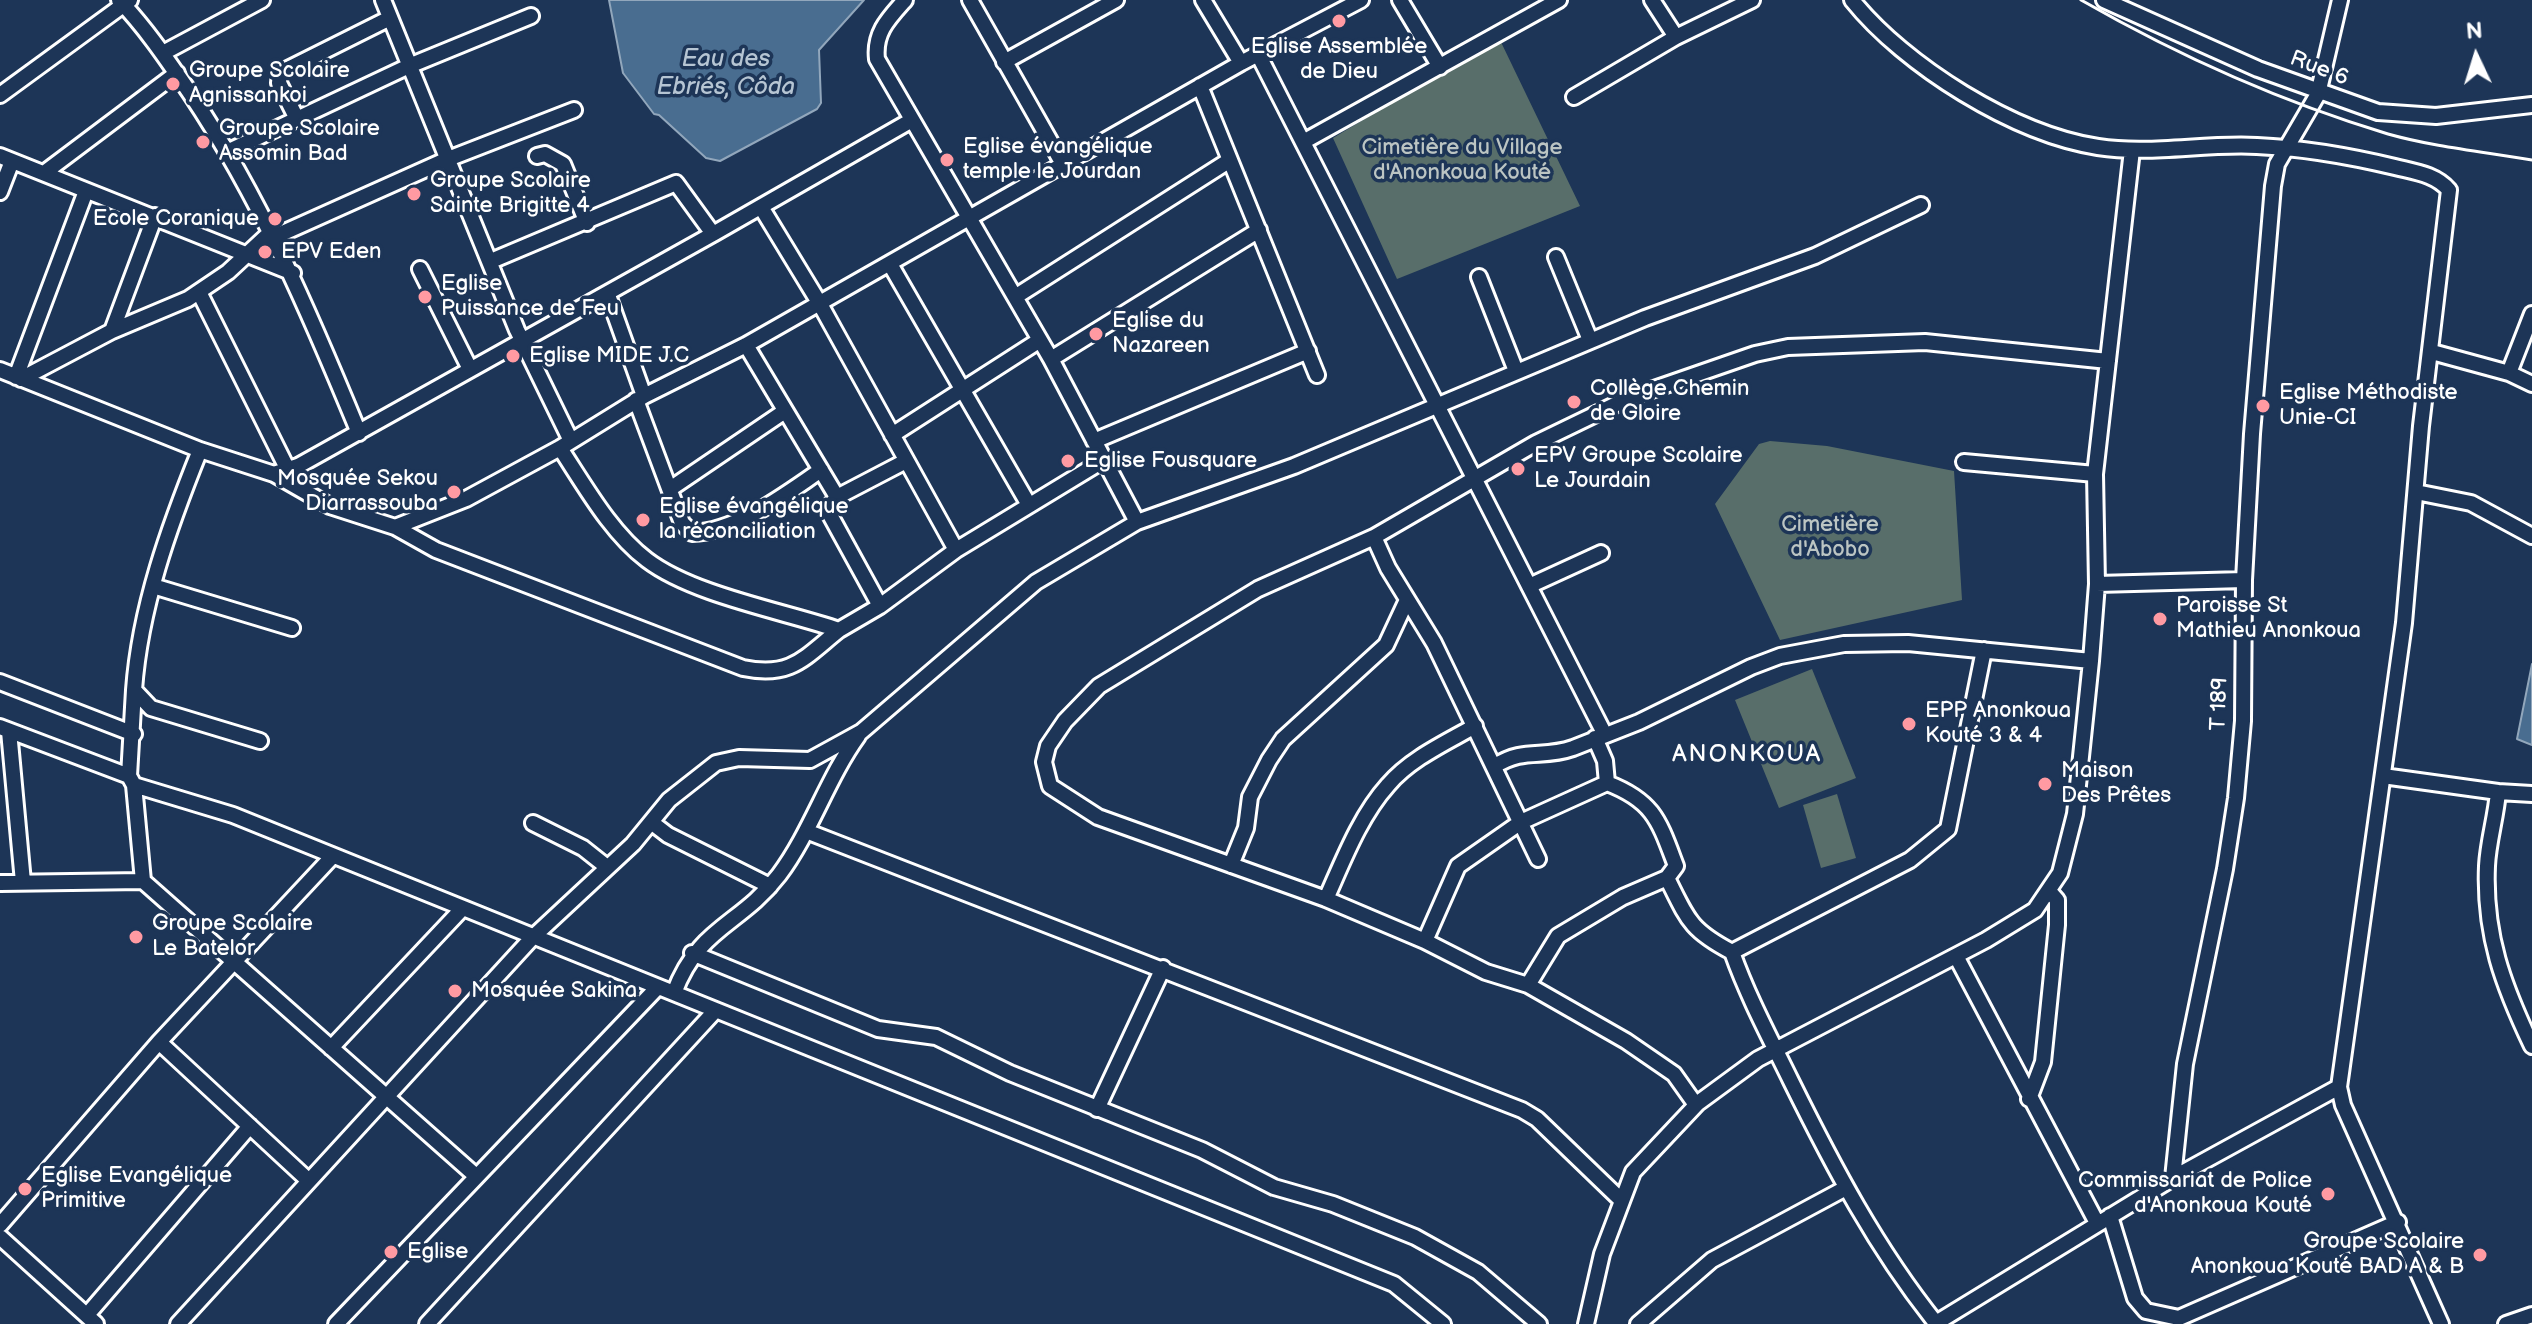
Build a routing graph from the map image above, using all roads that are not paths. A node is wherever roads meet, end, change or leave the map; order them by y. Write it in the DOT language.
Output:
graph roads {
  1 [pos="262,0"];
  2 [pos="383,0"];
  3 [pos="905,0"];
  4 [pos="970,0"];
  5 [pos="1116,0"];
  6 [pos="1203,0"];
  7 [pos="1361,0"];
  8 [pos="1400,0"];
  9 [pos="1559,0"];
  10 [pos="1652,0"];
  11 [pos="1752,0"];
  12 [pos="1852,0"];
  13 [pos="2104,0"];
  14 [pos="2340,0"];
  15 [pos="124,2"];
  16 [pos="531,16"];
  17 [pos="390,18"];
  18 [pos="1676,37"];
  19 [pos="163,53"];
  20 [pos="1258,54"];
  21 [pos="1004,62"];
  22 [pos="1241,63"];
  23 [pos="409,66"];
  24 [pos="1440,67"];
  25 [pos="177,73"];
  26 [pos="1200,86"];
  27 [pos="2318,94"];
  28 [pos="0,95"];
  29 [pos="1574,97"];
  30 [pos="2532,105"];
  31 [pos="574,110"];
  32 [pos="297,119"];
  33 [pos="912,120"];
  34 [pos="1303,142"];
  35 [pos="2285,149"];
  36 [pos="2132,150"];
  37 [pos="229,151"];
  38 [pos="537,156"];
  39 [pos="6,158"];
  40 [pos="448,159"];
  41 [pos="1230,160"];
  42 [pos="1063,164"];
  43 [pos="44,173"];
  44 [pos="86,191"];
  45 [pos="0,192"];
  46 [pos="1921,205"];
  47 [pos="761,207"];
  48 [pos="155,216"];
  49 [pos="970,218"];
  50 [pos="587,223"];
  51 [pos="1259,230"];
  52 [pos="273,234"];
  53 [pos="713,234"];
  54 [pos="245,255"];
  55 [pos="1556,257"];
  56 [pos="491,261"];
  57 [pos="890,264"];
  58 [pos="420,269"];
  59 [pos="293,273"];
  60 [pos="1479,277"];
  61 [pos="199,292"];
  62 [pos="608,295"];
  63 [pos="1015,297"];
  64 [pos="820,304"];
  65 [pos="2532,314"];
  66 [pos="112,331"];
  67 [pos="521,340"];
  68 [pos="1040,340"];
  69 [pos="1590,340"];
  70 [pos="746,345"];
  71 [pos="1308,351"];
  72 [pos="2432,352"];
  73 [pos="1051,359"];
  74 [pos="2108,361"];
  75 [pos="470,369"];
  76 [pos="0,370"];
  77 [pos="1516,371"];
  78 [pos="2509,373"];
  79 [pos="1317,375"];
  80 [pos="18,378"];
  81 [pos="2532,384"];
  82 [pos="963,390"];
  83 [pos="640,398"];
  84 [pos="1436,403"];
  85 [pos="785,411"];
  86 [pos="359,433"];
  87 [pos="892,435"];
  88 [pos="1094,441"];
  89 [pos="566,445"];
  90 [pos="200,450"];
  91 [pos="1104,460"];
  92 [pos="906,461"];
  93 [pos="1964,462"];
  94 [pos="821,470"];
  95 [pos="281,472"];
  96 [pos="2095,474"];
  97 [pos="1474,479"];
  98 [pos="670,489"];
  99 [pos="2416,492"];
  100 [pos="837,497"];
  101 [pos="1029,505"];
  102 [pos="1137,522"];
  103 [pos="395,527"];
  104 [pos="2532,536"];
  105 [pos="1374,537"];
  106 [pos="956,550"];
  107 [pos="1601,553"];
  108 [pos="2244,580"];
  109 [pos="2097,584"];
  110 [pos="153,586"];
  111 [pos="1529,586"];
  112 [pos="1407,600"];
  113 [pos="880,606"];
  114 [pos="292,628"];
  115 [pos="839,630"];
  116 [pos="1984,650"];
  117 [pos="2091,661"];
  118 [pos="0,682"];
  119 [pos="134,690"];
  120 [pos="1475,726"];
  121 [pos="5,729"];
  122 [pos="861,732"];
  123 [pos="134,734"];
  124 [pos="1600,736"];
  125 [pos="260,741"];
  126 [pos="1495,766"];
  127 [pos="2383,776"];
  128 [pos="132,780"];
  129 [pos="1607,783"];
  130 [pos="2498,792"];
  131 [pos="2532,794"];
  132 [pos="651,822"];
  133 [pos="1521,822"];
  134 [pos="533,823"];
  135 [pos="806,831"];
  136 [pos="331,858"];
  137 [pos="1538,859"];
  138 [pos="1231,865"];
  139 [pos="607,867"];
  140 [pos="1667,878"];
  141 [pos="143,881"];
  142 [pos="23,882"];
  143 [pos="0,883"];
  144 [pos="770,886"];
  145 [pos="2050,892"];
  146 [pos="1326,899"];
  147 [pos="462,909"];
  148 [pos="532,938"];
  149 [pos="1425,941"];
  150 [pos="1732,952"];
  151 [pos="692,953"];
  152 [pos="1956,956"];
  153 [pos="234,961"];
  154 [pos="1163,968"];
  155 [pos="1528,985"];
  156 [pos="657,988"];
  157 [pos="674,993"];
  158 [pos="715,1011"];
  159 [pos="159,1042"];
  160 [pos="2532,1046"];
  161 [pos="331,1048"];
  162 [pos="1775,1049"];
  163 [pos="2339,1087"];
  164 [pos="387,1097"];
  165 [pos="2029,1099"];
  166 [pos="1696,1105"];
  167 [pos="1097,1109"];
  168 [pos="250,1126"];
  169 [pos="476,1176"];
  170 [pos="2173,1178"];
  171 [pos="309,1181"];
  172 [pos="1844,1189"];
  173 [pos="1620,1199"];
  174 [pos="2103,1219"];
  175 [pos="2398,1222"];
  176 [pos="0,1225"];
  177 [pos="0,1237"];
  178 [pos="2532,1315"];
  179 [pos="91,1320"];
  180 [pos="1937,1323"];
  181 [pos="178,1324"];
  182 [pos="336,1324"];
  183 [pos="427,1324"];
  184 [pos="1443,1324"];
  185 [pos="1539,1324"];
  186 [pos="1586,1324"];
  187 [pos="1638,1324"];
  188 [pos="2441,1324"];
  189 [pos="2506,1324"];
  1 -- 19 [label="street"];
  2 -- 17 [label="street"];
  3 -- 33 [label="street"];
  4 -- 21 [label="street"];
  5 -- 21 [label="street"];
  6 -- 22 [label="street"];
  7 -- 20 [label="street"];
  8 -- 24 [label="street"];
  9 -- 24 [label="street"];
  10 -- 18 [label="street"];
  11 -- 18 [label="street"];
  12 -- 36 [label="street"];
  13 -- 27 [label="street, Rue 6"];
  14 -- 27 [label="street, T 189"];
  15 -- 19 [label="street"];
  15 -- 28 [label="street"];
  16 -- 23 [label="street"];
  17 -- 23 [label="street"];
  17 -- 32 [label="street"];
  18 -- 29 [label="street"];
  19 -- 25 [label="street"];
  20 -- 22 [label="street"];
  20 -- 34 [label="street"];
  21 -- 42 [label="street"];
  22 -- 26 [label="street"];
  23 -- 32 [label="street"];
  23 -- 40 [label="street"];
  24 -- 34 [label="street"];
  25 -- 37 [label="street"];
  25 -- 43 [label="street"];
  26 -- 41 [label="street"];
  26 -- 42 [label="street"];
  27 -- 30 [label="street, Rue 6"];
  27 -- 35 [label="street, T 189"];
  31 -- 40 [label="street"];
  32 -- 37 [label="street"];
  33 -- 47 [label="street"];
  33 -- 49 [label="street"];
  34 -- 84 [label="street"];
  35 -- 36 [label="street"];
  35 -- 72 [label="street"];
  35 -- 108 [label="street, T 189"];
  36 -- 74 [label="street"];
  37 -- 52 [label="street"];
  38 -- 50 [label="street"];
  39 -- 43 [label="street"];
  39 -- 45 [label="street"];
  40 -- 52 [label="street"];
  40 -- 56 [label="street"];
  41 -- 51 [label="street"];
  41 -- 63 [label="street"];
  42 -- 49 [label="street"];
  43 -- 44 [label="street"];
  44 -- 48 [label="street"];
  44 -- 80 [label="street"];
  46 -- 69 [label="street"];
  47 -- 53 [label="street"];
  47 -- 64 [label="street"];
  48 -- 54 [label="street"];
  48 -- 66 [label="street"];
  49 -- 57 [label="street"];
  49 -- 63 [label="street"];
  50 -- 53 [label="street"];
  50 -- 56 [label="street"];
  51 -- 71 [label="street"];
  51 -- 73 [label="street"];
  52 -- 54 [label="street"];
  52 -- 59 [label="street"];
  53 -- 62 [label="street"];
  54 -- 59 [label="street"];
  54 -- 61 [label="street"];
  55 -- 69 [label="street"];
  56 -- 67 [label="street"];
  57 -- 64 [label="street"];
  57 -- 82 [label="street"];
  58 -- 75 [label="street"];
  59 -- 86 [label="street"];
  60 -- 77 [label="street"];
  61 -- 66 [label="street"];
  61 -- 95 [label="street"];
  62 -- 67 [label="street"];
  62 -- 83 [label="street"];
  63 -- 68 [label="street"];
  64 -- 70 [label="street"];
  64 -- 87 [label="street"];
  65 -- 78 [label="street"];
  66 -- 80 [label="street"];
  67 -- 75 [label="street"];
  67 -- 89 [label="street"];
  68 -- 73 [label="street"];
  68 -- 82 [label="street"];
  69 -- 77 [label="street"];
  70 -- 83 [label="street"];
  70 -- 85 [label="street"];
  71 -- 79 [label="street"];
  71 -- 88 [label="street"];
  72 -- 78 [label="street"];
  72 -- 99 [label="street"];
  73 -- 88 [label="street"];
  74 -- 96 [label="street"];
  74 -- 97 [label="street"];
  75 -- 86 [label="street"];
  76 -- 80 [label="street"];
  77 -- 84 [label="street"];
  78 -- 81 [label="street"];
  80 -- 90 [label="street"];
  82 -- 87 [label="street"];
  82 -- 101 [label="street"];
  83 -- 89 [label="street"];
  83 -- 98 [label="street"];
  84 -- 97 [label="street"];
  84 -- 102 [label="street"];
  85 -- 94 [label="street"];
  85 -- 98 [label="street"];
  86 -- 95 [label="street"];
  87 -- 92 [label="street"];
  88 -- 91 [label="street"];
  89 -- 103 [label="street"];
  89 -- 115 [label="street"];
  90 -- 95 [label="street"];
  90 -- 110 [label="street"];
  91 -- 101 [label="street"];
  91 -- 102 [label="street"];
  92 -- 100 [label="street"];
  92 -- 106 [label="street"];
  93 -- 96 [label="street"];
  94 -- 98 [label="street"];
  94 -- 100 [label="street"];
  95 -- 103 [label="street"];
  96 -- 109 [label="street"];
  97 -- 105 [label="street"];
  97 -- 111 [label="street"];
  99 -- 104 [label="street"];
  99 -- 127 [label="street"];
  100 -- 113 [label="street"];
  101 -- 106 [label="street"];
  102 -- 122 [label="street"];
  103 -- 115 [label="street"];
  105 -- 112 [label="street"];
  105 -- 138 [label="street"];
  106 -- 113 [label="street"];
  107 -- 111 [label="street"];
  108 -- 109 [label="street"];
  108 -- 170 [label="street, T 189"];
  109 -- 117 [label="street"];
  110 -- 114 [label="street"];
  110 -- 119 [label="street"];
  111 -- 124 [label="street"];
  112 -- 120 [label="street"];
  112 -- 138 [label="street"];
  113 -- 115 [label="street"];
  116 -- 117 [label="street"];
  116 -- 124 [label="street"];
  116 -- 150 [label="street"];
  117 -- 145 [label="street"];
  118 -- 123 [label="street"];
  119 -- 123 [label="street"];
  119 -- 125 [label="street"];
  120 -- 126 [label="street"];
  120 -- 146 [label="street"];
  121 -- 128 [label="street"];
  121 -- 142 [label="street"];
  122 -- 132 [label="street"];
  122 -- 135 [label="street"];
  123 -- 128 [label="street"];
  124 -- 126 [label="street"];
  124 -- 129 [label="street"];
  126 -- 133 [label="street"];
  127 -- 130 [label="street"];
  127 -- 163 [label="street"];
  128 -- 136 [label="street"];
  128 -- 141 [label="street"];
  129 -- 133 [label="street"];
  129 -- 140 [label="street"];
  130 -- 131 [label="street"];
  130 -- 160 [label="street"];
  132 -- 139 [label="street"];
  132 -- 144 [label="street"];
  133 -- 137 [label="street"];
  133 -- 149 [label="street"];
  134 -- 139 [label="street"];
  135 -- 144 [label="street"];
  135 -- 154 [label="street"];
  136 -- 147 [label="street"];
  136 -- 153 [label="street"];
  138 -- 146 [label="street"];
  139 -- 148 [label="street"];
  140 -- 150 [label="street"];
  140 -- 155 [label="street"];
  141 -- 142 [label="street"];
  141 -- 153 [label="street"];
  142 -- 143 [label="street"];
  144 -- 151 [label="street"];
  145 -- 152 [label="street"];
  145 -- 165 [label="street"];
  146 -- 149 [label="street"];
  147 -- 148 [label="street"];
  147 -- 161 [label="street"];
  148 -- 156 [label="street"];
  148 -- 164 [label="street"];
  149 -- 155 [label="street"];
  150 -- 162 [label="street"];
  151 -- 157 [label="street"];
  151 -- 167 [label="street"];
  152 -- 162 [label="street"];
  152 -- 165 [label="street"];
  153 -- 159 [label="street"];
  153 -- 161 [label="street"];
  154 -- 167 [label="street"];
  154 -- 173 [label="street"];
  155 -- 166 [label="street"];
  156 -- 157 [label="street"];
  156 -- 169 [label="street"];
  157 -- 158 [label="street"];
  158 -- 183 [label="street"];
  158 -- 184 [label="street"];
  159 -- 168 [label="street"];
  159 -- 176 [label="street"];
  161 -- 164 [label="street"];
  162 -- 166 [label="street"];
  162 -- 172 [label="street"];
  163 -- 170 [label="street"];
  163 -- 175 [label="street"];
  164 -- 169 [label="street"];
  164 -- 171 [label="street"];
  165 -- 174 [label="street"];
  166 -- 173 [label="street"];
  167 -- 185 [label="street"];
  168 -- 171 [label="street"];
  168 -- 179 [label="street"];
  169 -- 182 [label="street"];
  170 -- 174 [label="street"];
  171 -- 181 [label="street"];
  172 -- 180 [label="street"];
  172 -- 187 [label="street"];
  173 -- 186 [label="street"];
  174 -- 175 [label="street"];
  174 -- 180 [label="street"];
  175 -- 188 [label="street"];
  177 -- 179 [label="street"];
  178 -- 189 [label="street"];
}
